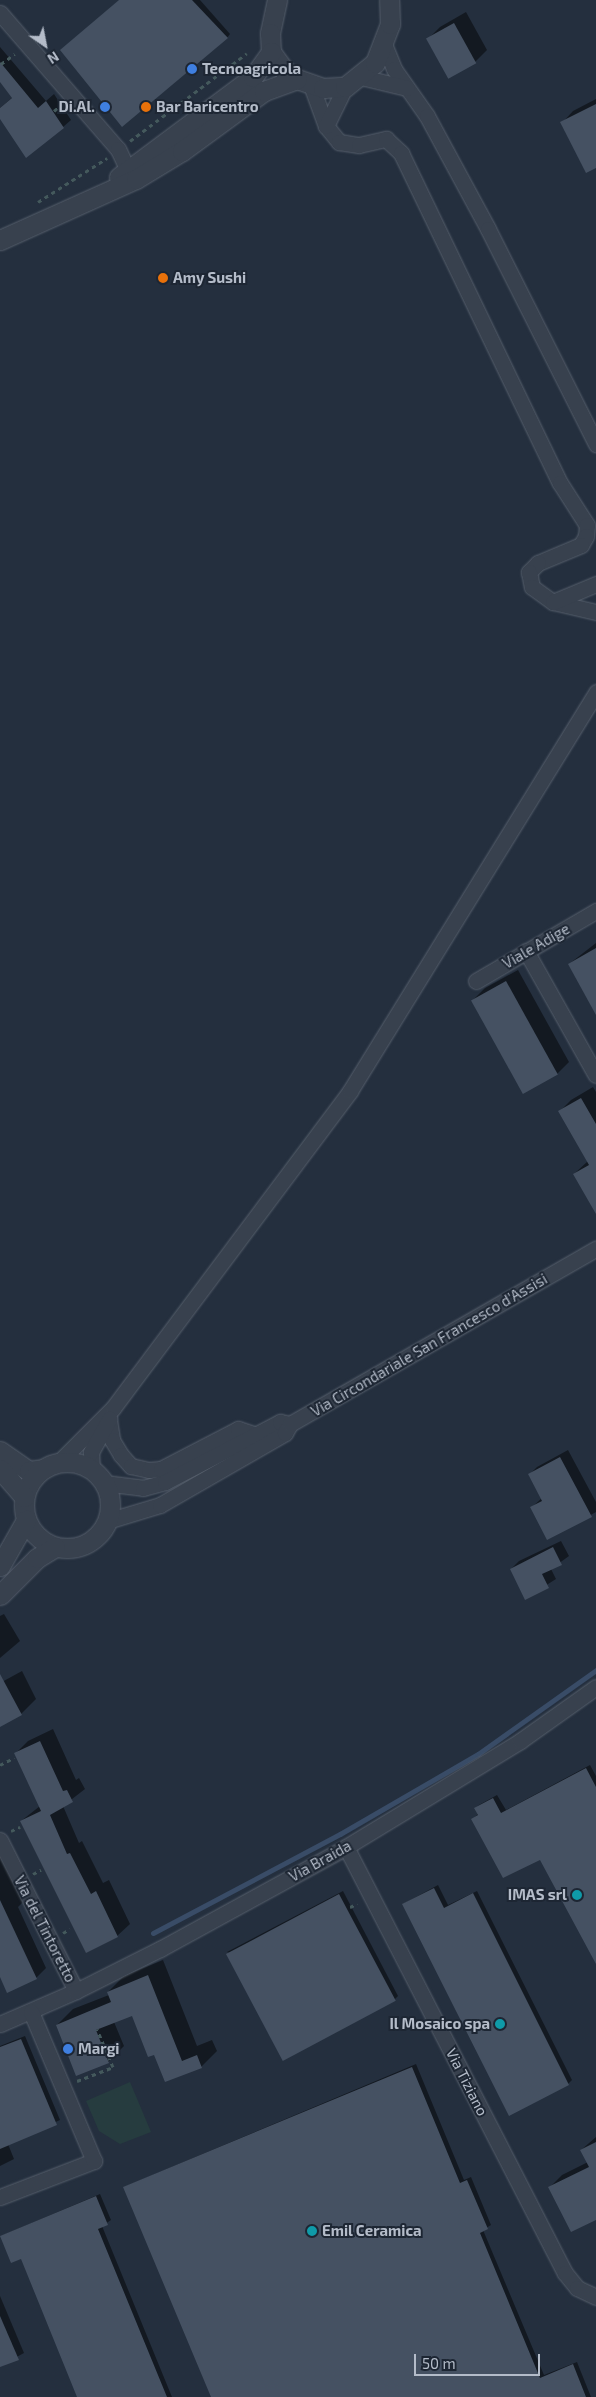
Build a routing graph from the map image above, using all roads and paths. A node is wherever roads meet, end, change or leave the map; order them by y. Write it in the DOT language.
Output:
graph roads {
  1 [pos="389,0"];
  2 [pos="273,4"];
  3 [pos="0,13"];
  4 [pos="384,44"];
  5 [pos="271,52"];
  6 [pos="239,60"];
  7 [pos="304,82"];
  8 [pos="353,82"];
  9 [pos="407,88"];
  10 [pos="326,126"];
  11 [pos="118,149"];
  12 [pos="128,170"];
  13 [pos="100,192"];
  14 [pos="31,207"];
  15 [pos="0,240"];
  16 [pos="596,444"];
  17 [pos="596,584"];
  18 [pos="553,602"];
  19 [pos="596,612"];
  20 [pos="596,692"];
  21 [pos="596,911"];
  22 [pos="526,951"];
  23 [pos="476,981"];
  24 [pos="596,1075"];
  25 [pos="596,1249"];
  26 [pos="111,1414"];
  27 [pos="290,1424"];
  28 [pos="256,1435"];
  29 [pos="0,1451"];
  30 [pos="51,1466"];
  31 [pos="0,1469"];
  32 [pos="98,1476"];
  33 [pos="24,1497"];
  34 [pos="26,1520"];
  35 [pos="107,1521"];
  36 [pos="55,1547"];
  37 [pos="0,1566"];
  38 [pos="0,1595"];
  39 [pos="596,1687"];
  40 [pos="14,1758"];
  41 [pos="0,1765"];
  42 [pos="20,1827"];
  43 [pos="4,1836"];
  44 [pos="346,1846"];
  45 [pos="357,1904"];
  46 [pos="350,1907"];
  47 [pos="76,1991"];
  48 [pos="31,2012"];
  49 [pos="0,2024"];
  50 [pos="97,2029"];
  51 [pos="74,2083"];
  52 [pos="0,2197"];
  53 [pos="596,2297"];
  1 -- 4 [label="street"];
  2 -- 5 [label="street"];
  3 -- 11 [label="street"];
  4 -- 8 [label="street"];
  4 -- 9 [label="street"];
  5 -- 7 [label="street"];
  5 -- 12 [label="street"];
  6 -- 11 [label="path"];
  7 -- 8 [label="street"];
  7 -- 10 [label="street"];
  7 -- 13 [label="street"];
  8 -- 9 [label="street"];
  8 -- 10 [label="street"];
  9 -- 16 [label="street"];
  10 -- 18 [label="street"];
  11 -- 12 [label="street"];
  11 -- 14 [label="path"];
  12 -- 13 [label="street"];
  13 -- 15 [label="street"];
  17 -- 18 [label="street"];
  18 -- 19 [label="street"];
  20 -- 26 [label="street"];
  21 -- 22 [label="street, Viale Adige"];
  22 -- 23 [label="street, Viale Adige"];
  22 -- 24 [label="street"];
  25 -- 27 [label="street, Via Circondariale San Francesco d'Assisi"];
  26 -- 28 [label="street"];
  26 -- 30 [label="street"];
  26 -- 32 [label="street"];
  27 -- 28 [label="street, Via Circondariale San Francesco d'Assisi"];
  27 -- 35 [label="street, Via Circondariale San Francesco d'Assisi"];
  28 -- 32 [label="street, Via Circondariale San Francesco d'Assisi"];
  29 -- 30 [label="street, Via Circondariale San Francesco d'Assisi"];
  30 -- 32 [label="street, Via Circondariale San Francesco d'Assisi"];
  30 -- 33 [label="street"];
  31 -- 33 [label="street"];
  32 -- 35 [label="street"];
  33 -- 34 [label="street"];
  34 -- 36 [label="street"];
  34 -- 37 [label="street"];
  35 -- 36 [label="street"];
  36 -- 38 [label="street"];
  39 -- 44 [label="street, Via Braida"];
  40 -- 41 [label="path"];
  42 -- 43 [label="path"];
  43 -- 47 [label="street, Via del Tintoretto"];
  44 -- 47 [label="street, Via Braida"];
  44 -- 53 [label="street, Via Tiziano"];
  45 -- 46 [label="path"];
  47 -- 48 [label="street, Via Braida"];
  48 -- 49 [label="street, Via Braida"];
  48 -- 52 [label="street"];
  50 -- 51 [label="path"];
}
